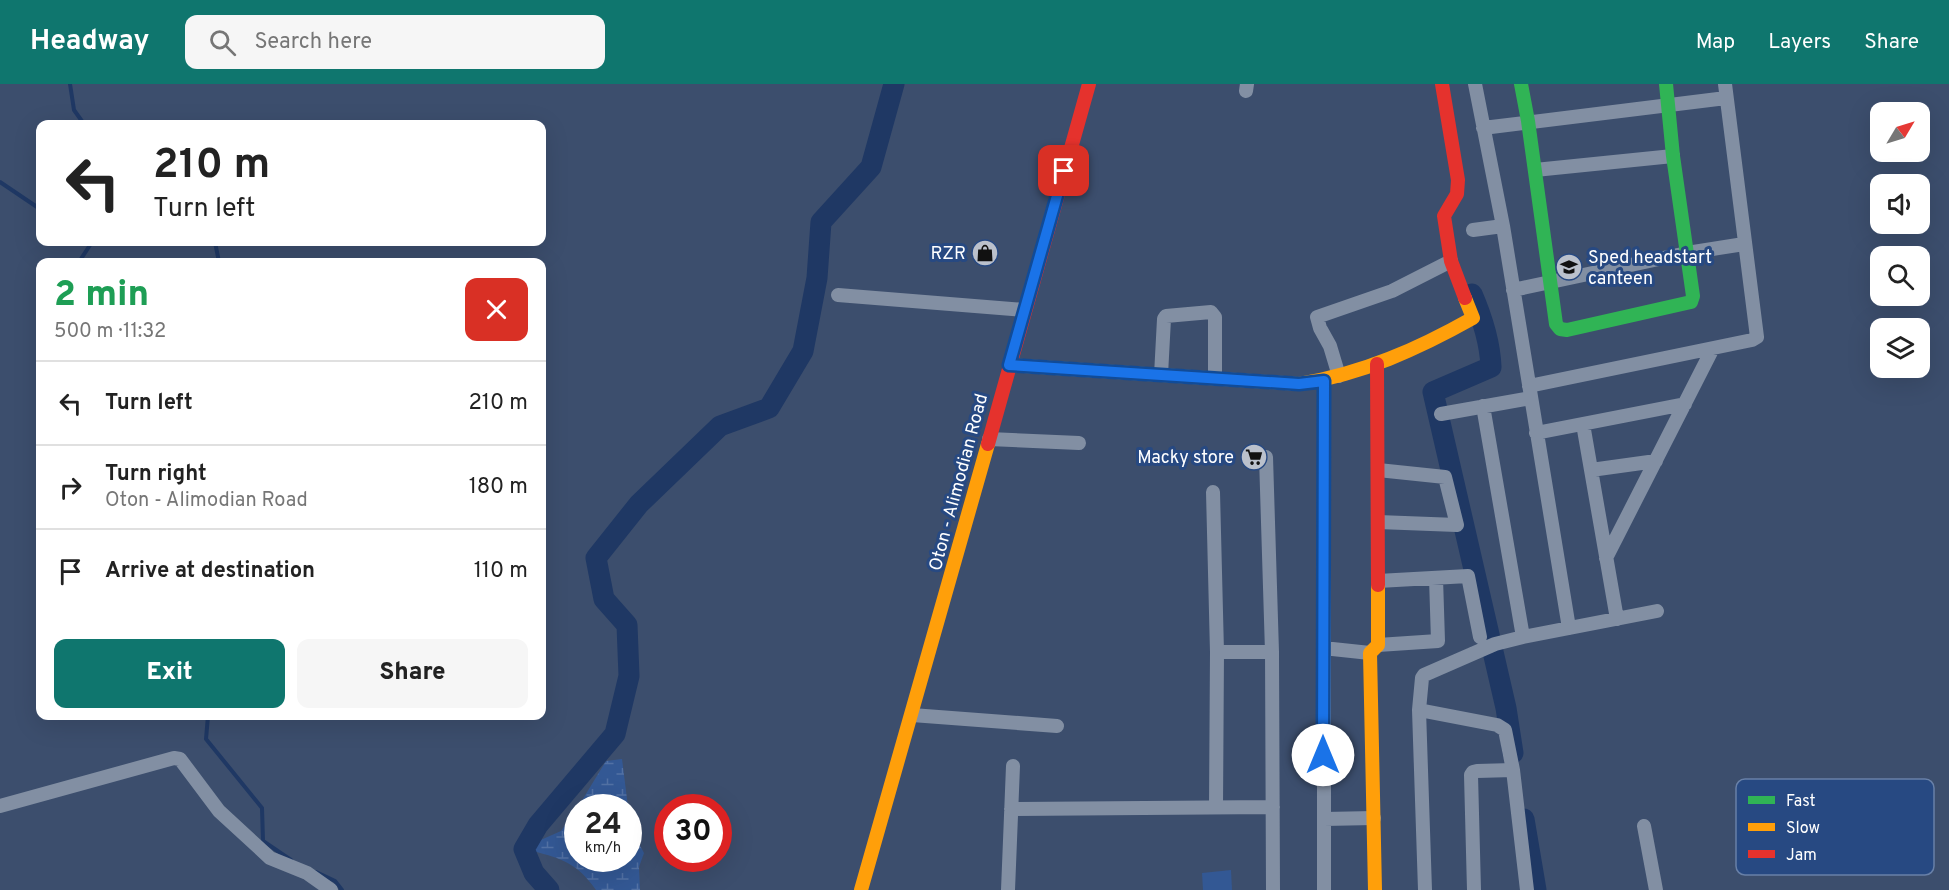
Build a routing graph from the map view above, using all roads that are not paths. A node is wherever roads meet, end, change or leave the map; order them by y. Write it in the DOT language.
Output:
graph roads {
  1 [pos="1089,84"];
  2 [pos="1442,84"];
  3 [pos="1475,84"];
  4 [pos="1521,84"];
  5 [pos="1666,84"];
  6 [pos="1725,91"];
  7 [pos="1669,105"];
  8 [pos="1528,121"];
  9 [pos="1484,128"];
  10 [pos="1673,156"];
  11 [pos="1535,170"];
  12 [pos="1503,226"];
  13 [pos="1473,230"];
  14 [pos="1744,244"];
  15 [pos="1687,253"];
  16 [pos="1451,261"];
  17 [pos="1551,282"];
  18 [pos="1514,290"];
  19 [pos="838,295"];
  20 [pos="1025,310"];
  21 [pos="1712,350"];
  22 [pos="1377,364"];
  23 [pos="1009,365"];
  24 [pos="1161,375"];
  25 [pos="1339,376"];
  26 [pos="1215,378"];
  27 [pos="1324,381"];
  28 [pos="1530,392"];
  29 [pos="1685,404"];
  30 [pos="1483,406"];
  31 [pos="1441,414"];
  32 [pos="1583,424"];
  33 [pos="1536,433"];
  34 [pos="989,439"];
  35 [pos="1079,444"];
  36 [pos="1266,457"];
  37 [pos="1656,461"];
  38 [pos="1591,470"];
  39 [pos="1378,471"];
  40 [pos="1213,492"];
  41 [pos="1378,522"];
  42 [pos="1606,558"];
  43 [pos="1436,578"];
  44 [pos="1378,581"];
  45 [pos="1657,611"];
  46 [pos="1617,619"];
  47 [pos="1569,628"];
  48 [pos="1523,637"];
  49 [pos="1486,643"];
  50 [pos="1323,648"];
  51 [pos="1374,649"];
  52 [pos="1216,652"];
  53 [pos="1272,652"];
  54 [pos="1419,710"];
  55 [pos="912,715"];
  56 [pos="1057,726"];
  57 [pos="1013,766"];
  58 [pos="1513,770"];
  59 [pos="0,807"];
  60 [pos="1216,807"];
  61 [pos="1273,807"];
  62 [pos="1011,809"];
  63 [pos="1374,818"];
  64 [pos="1324,819"];
  65 [pos="1644,826"];
  66 [pos="331,890"];
  67 [pos="861,890"];
  68 [pos="1008,890"];
  69 [pos="1273,890"];
  70 [pos="1324,890"];
  71 [pos="1375,890"];
  72 [pos="1425,890"];
  73 [pos="1473,890"];
  74 [pos="1527,890"];
  75 [pos="1656,890"];
  1 -- 20 [label="street, Oton - Alimodian Road"];
  2 -- 16 [label="street"];
  3 -- 9 [label="street"];
  4 -- 8 [label="street"];
  5 -- 7 [label="street"];
  6 -- 7 [label="street"];
  6 -- 14 [label="street"];
  7 -- 8 [label="street"];
  7 -- 10 [label="street"];
  8 -- 9 [label="street"];
  8 -- 11 [label="street"];
  9 -- 12 [label="street"];
  10 -- 11 [label="street"];
  10 -- 15 [label="street"];
  11 -- 17 [label="street"];
  12 -- 13 [label="street"];
  12 -- 18 [label="street"];
  14 -- 15 [label="street"];
  14 -- 21 [label="street"];
  15 -- 17 [label="street"];
  15 -- 17 [label="street"];
  16 -- 22 [label="street"];
  16 -- 25 [label="street"];
  17 -- 18 [label="street"];
  18 -- 28 [label="street"];
  19 -- 20 [label="street"];
  20 -- 23 [label="street, Oton - Alimodian Road"];
  21 -- 28 [label="street"];
  21 -- 29 [label="street"];
  22 -- 25 [label="street"];
  22 -- 39 [label="street"];
  23 -- 24 [label="street"];
  23 -- 34 [label="street, Oton - Alimodian Road"];
  24 -- 26 [label="street"];
  24 -- 26 [label="street"];
  25 -- 27 [label="street"];
  26 -- 27 [label="street"];
  27 -- 50 [label="street"];
  28 -- 30 [label="street"];
  28 -- 33 [label="street"];
  29 -- 32 [label="street"];
  29 -- 37 [label="street"];
  30 -- 31 [label="street"];
  30 -- 48 [label="street"];
  32 -- 33 [label="street"];
  32 -- 38 [label="street"];
  33 -- 47 [label="street"];
  34 -- 35 [label="street"];
  34 -- 55 [label="street, Oton - Alimodian Road"];
  36 -- 53 [label="street"];
  37 -- 38 [label="street"];
  37 -- 42 [label="street"];
  38 -- 42 [label="street"];
  39 -- 41 [label="street"];
  39 -- 41 [label="street"];
  40 -- 52 [label="street"];
  41 -- 44 [label="street"];
  42 -- 46 [label="street"];
  43 -- 44 [label="street"];
  43 -- 49 [label="street"];
  43 -- 51 [label="street"];
  44 -- 51 [label="street"];
  45 -- 46 [label="street"];
  46 -- 47 [label="street"];
  47 -- 48 [label="street"];
  48 -- 49 [label="street"];
  49 -- 54 [label="street"];
  50 -- 51 [label="street"];
  50 -- 64 [label="street"];
  51 -- 63 [label="street"];
  52 -- 53 [label="street"];
  52 -- 60 [label="street"];
  53 -- 61 [label="street"];
  54 -- 58 [label="street"];
  54 -- 72 [label="street"];
  55 -- 56 [label="street"];
  55 -- 67 [label="street, Oton - Alimodian Road"];
  57 -- 62 [label="street"];
  58 -- 73 [label="street"];
  58 -- 74 [label="street"];
  59 -- 66 [label="street"];
  60 -- 61 [label="street"];
  60 -- 62 [label="street"];
  61 -- 69 [label="street"];
  62 -- 68 [label="street"];
  63 -- 64 [label="street"];
  63 -- 71 [label="street"];
  64 -- 70 [label="street"];
  65 -- 75 [label="street"];
}
